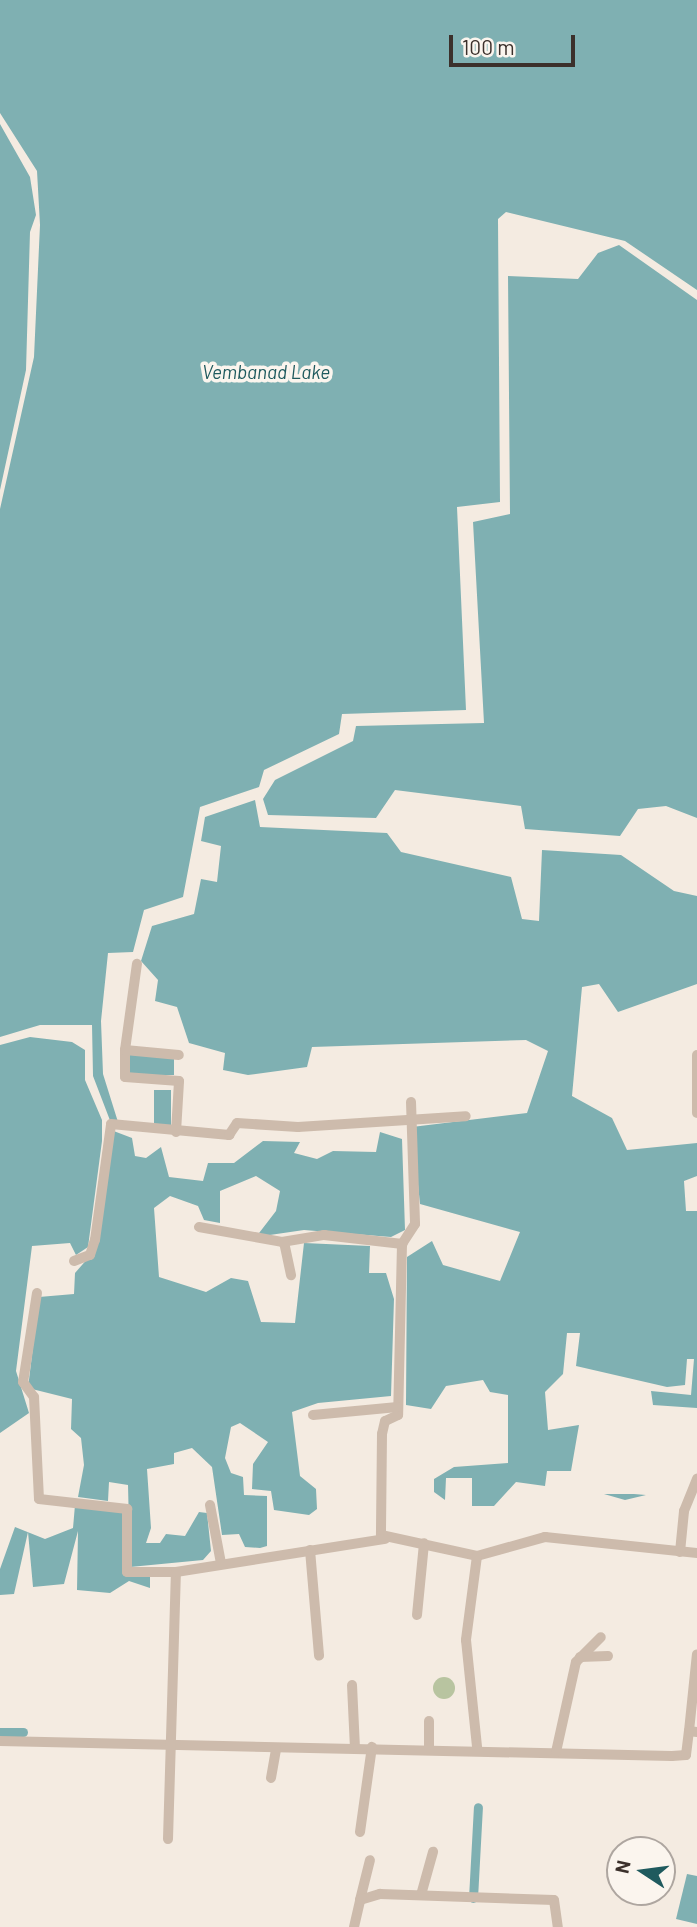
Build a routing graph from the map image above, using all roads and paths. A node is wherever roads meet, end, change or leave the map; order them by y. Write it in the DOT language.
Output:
graph roads {
  1 [pos="137,964"];
  2 [pos="125,1050"];
  3 [pos="696,1054"];
  4 [pos="179,1055"];
  5 [pos="411,1102"];
  6 [pos="697,1113"];
  7 [pos="466,1116"];
  8 [pos="412,1122"];
  9 [pos="176,1132"];
  10 [pos="199,1227"];
  11 [pos="284,1242"];
  12 [pos="402,1244"];
  13 [pos="74,1261"];
  14 [pos="291,1275"];
  15 [pos="37,1293"];
  16 [pos="398,1407"];
  17 [pos="313,1415"];
  18 [pos="697,1479"];
  19 [pos="210,1505"];
  20 [pos="385,1539"];
  21 [pos="424,1543"];
  22 [pos="310,1550"];
  23 [pos="680,1552"];
  24 [pos="697,1553"];
  25 [pos="477,1556"];
  26 [pos="221,1563"];
  27 [pos="176,1573"];
  28 [pos="417,1615"];
  29 [pos="600,1637"];
  30 [pos="320,1656"];
  31 [pos="608,1656"];
  32 [pos="580,1657"];
  33 [pos="696,1659"];
  34 [pos="352,1685"];
  35 [pos="429,1721"];
  36 [pos="693,1731"];
  37 [pos="0,1741"];
  38 [pos="170,1747"];
  39 [pos="372,1747"];
  40 [pos="429,1747"];
  41 [pos="478,1747"];
  42 [pos="355,1748"];
  43 [pos="276,1749"];
  44 [pos="556,1752"];
  45 [pos="692,1754"];
  46 [pos="271,1778"];
  47 [pos="360,1832"];
  48 [pos="168,1839"];
  49 [pos="433,1852"];
  50 [pos="370,1860"];
  51 [pos="421,1895"];
  52 [pos="359,1900"];
  53 [pos="354,1927"];
  54 [pos="558,1927"];
  1 -- 2 [label="street"];
  2 -- 4 [label="street"];
  2 -- 9 [label="street"];
  3 -- 6 [label="street"];
  5 -- 8 [label="street"];
  7 -- 8 [label="street"];
  8 -- 9 [label="street"];
  8 -- 12 [label="street"];
  9 -- 13 [label="street"];
  10 -- 11 [label="street"];
  11 -- 12 [label="street"];
  11 -- 14 [label="street"];
  12 -- 16 [label="street"];
  15 -- 27 [label="street"];
  16 -- 17 [label="street"];
  16 -- 20 [label="street"];
  18 -- 23 [label="street"];
  19 -- 26 [label="street"];
  20 -- 21 [label="street"];
  20 -- 22 [label="street"];
  21 -- 25 [label="street"];
  21 -- 28 [label="street"];
  22 -- 26 [label="street"];
  22 -- 30 [label="street"];
  23 -- 24 [label="street"];
  23 -- 25 [label="street"];
  25 -- 41 [label="street"];
  26 -- 27 [label="street"];
  27 -- 38 [label="street"];
  29 -- 32 [label="street"];
  31 -- 32 [label="street"];
  32 -- 44 [label="street"];
  33 -- 36 [label="street"];
  34 -- 42 [label="street"];
  35 -- 40 [label="street"];
  36 -- 45 [label="street"];
  37 -- 38 [label="street"];
  38 -- 43 [label="street"];
  38 -- 48 [label="street"];
  39 -- 40 [label="street"];
  39 -- 42 [label="street"];
  39 -- 47 [label="street"];
  40 -- 41 [label="street"];
  41 -- 44 [label="street"];
  42 -- 43 [label="street"];
  43 -- 46 [label="street"];
  44 -- 45 [label="street"];
  49 -- 51 [label="street"];
  50 -- 52 [label="street"];
  51 -- 52 [label="street"];
  51 -- 54 [label="street"];
  52 -- 53 [label="street"];
}
